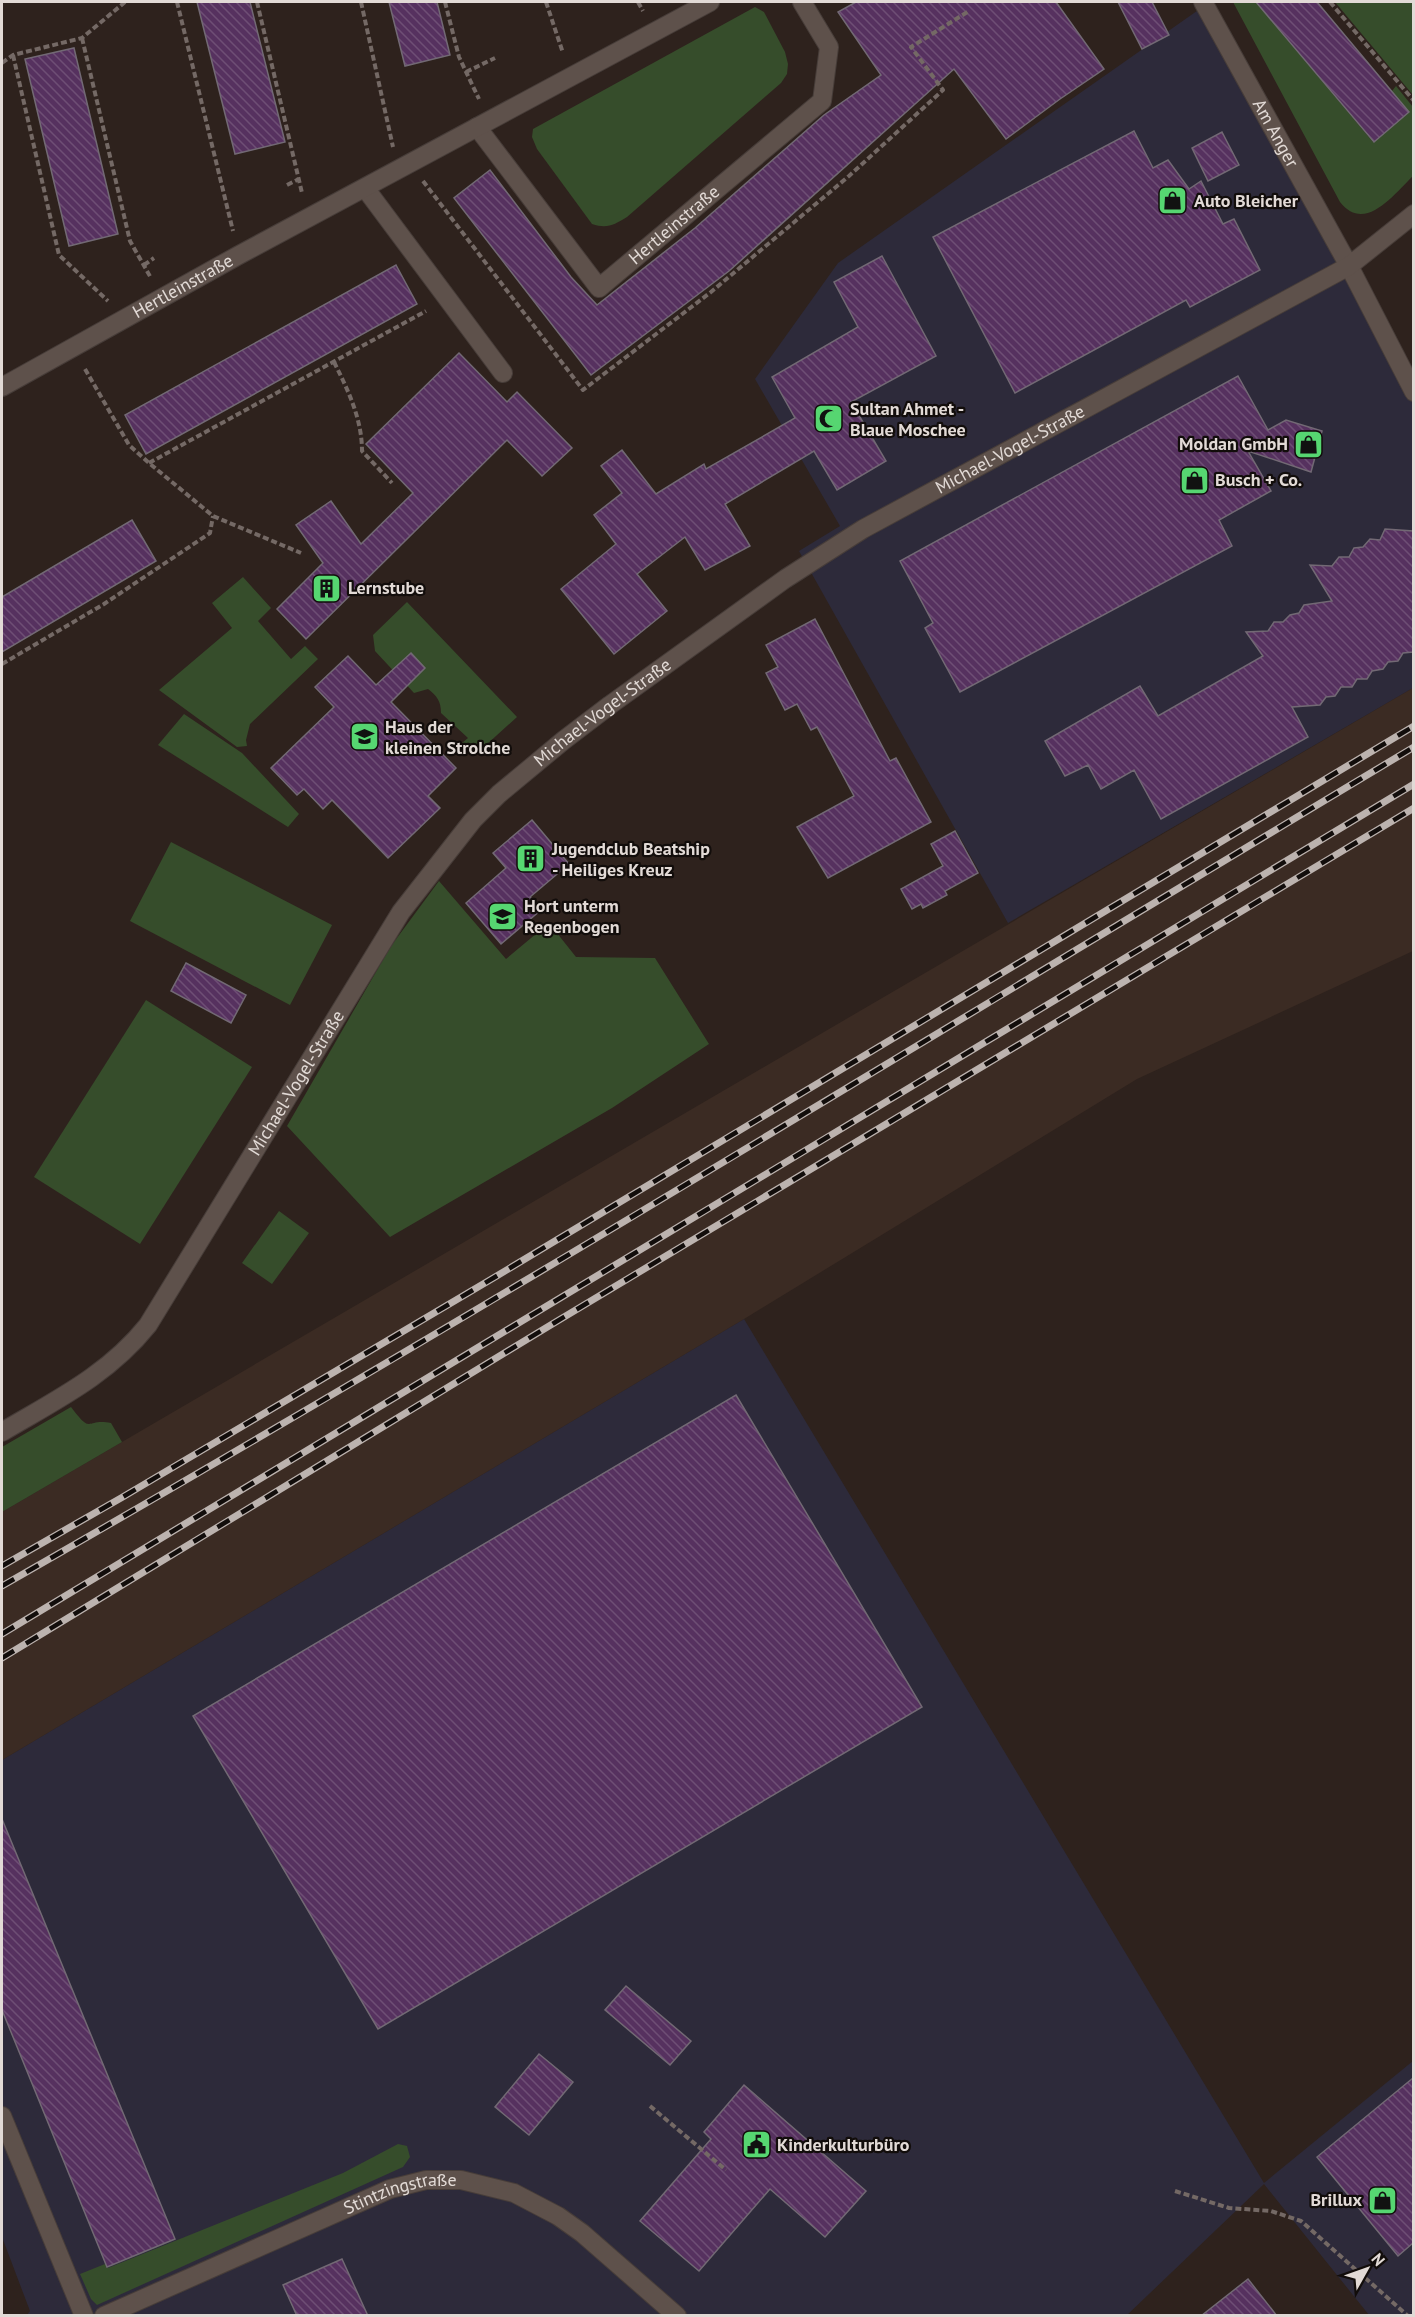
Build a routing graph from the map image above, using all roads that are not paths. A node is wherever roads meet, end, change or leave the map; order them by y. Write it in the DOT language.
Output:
graph roads {
  1 [pos="710,2"];
  2 [pos="802,2"];
  3 [pos="1203,2"];
  4 [pos="483,124"];
  5 [pos="365,188"];
  6 [pos="1413,214"];
  7 [pos="1349,266"];
  8 [pos="503,373"];
  9 [pos="2,387"];
  10 [pos="1413,392"];
  11 [pos="2,1432"];
  12 [pos="2,2116"];
  13 [pos="84,2316"];
  14 [pos="104,2316"];
  15 [pos="677,2316"];
  1 -- 4 [label="street, Hertleinstraße"];
  2 -- 4 [label="street, Hertleinstraße"];
  3 -- 7 [label="street, Am Anger"];
  4 -- 5 [label="street, Hertleinstraße"];
  5 -- 8 [label="street"];
  5 -- 9 [label="street, Hertleinstraße"];
  6 -- 7 [label="street, Michael-Vogel-Straße"];
  7 -- 10 [label="street, Am Anger"];
  7 -- 11 [label="street, Michael-Vogel-Straße"];
  12 -- 13 [label="street"];
  14 -- 15 [label="street, Stintzingstraße"];
}
